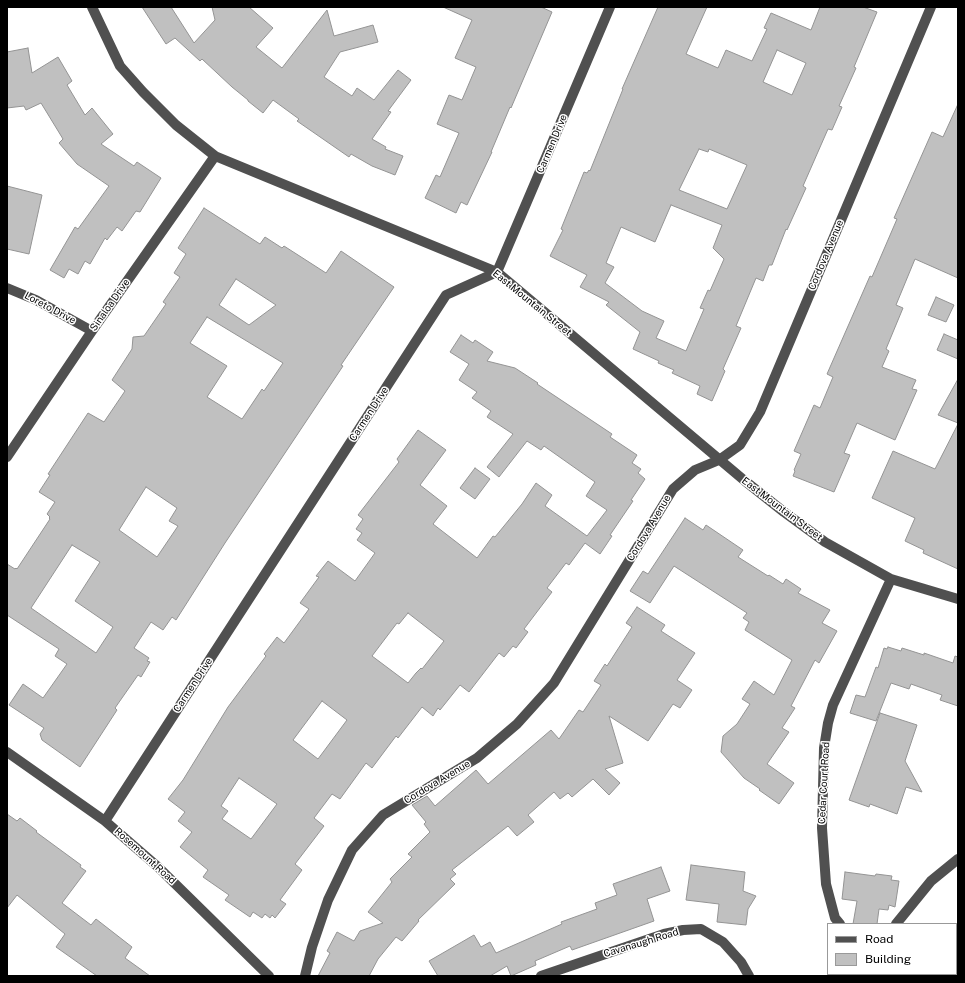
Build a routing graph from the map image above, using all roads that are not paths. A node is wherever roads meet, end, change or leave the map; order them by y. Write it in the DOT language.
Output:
graph roads {
  1 [pos="92,7"];
  2 [pos="610,7"];
  3 [pos="931,7"];
  4 [pos="215,156"];
  5 [pos="497,272"];
  6 [pos="7,288"];
  7 [pos="92,331"];
  8 [pos="7,456"];
  9 [pos="719,460"];
  10 [pos="891,579"];
  11 [pos="958,599"];
  12 [pos="7,752"];
  13 [pos="106,821"];
  14 [pos="958,859"];
  15 [pos="839,923"];
  16 [pos="897,923"];
  17 [pos="269,976"];
  18 [pos="305,976"];
  19 [pos="540,976"];
  20 [pos="749,976"];
  1 -- 4 [label="street, East Mountain Street"];
  2 -- 5 [label="street, Carmen Drive"];
  3 -- 9 [label="street, Cordova Avenue"];
  4 -- 5 [label="street, East Mountain Street"];
  4 -- 7 [label="street, Sinaloa Drive"];
  5 -- 9 [label="street, East Mountain Street"];
  5 -- 13 [label="street, Carmen Drive"];
  6 -- 7 [label="street, Loreto Drive"];
  7 -- 8 [label="street, Sinaloa Drive"];
  9 -- 10 [label="street, East Mountain Street"];
  9 -- 18 [label="street, Cordova Avenue"];
  10 -- 11 [label="street, East Mountain Street"];
  10 -- 15 [label="street, Cedar Court Road"];
  12 -- 13 [label="street, Rosemount Road"];
  13 -- 17 [label="street, Rosemount Road"];
  14 -- 16 [label="street"];
  19 -- 20 [label="street, Cavanaugh Road"];
}
